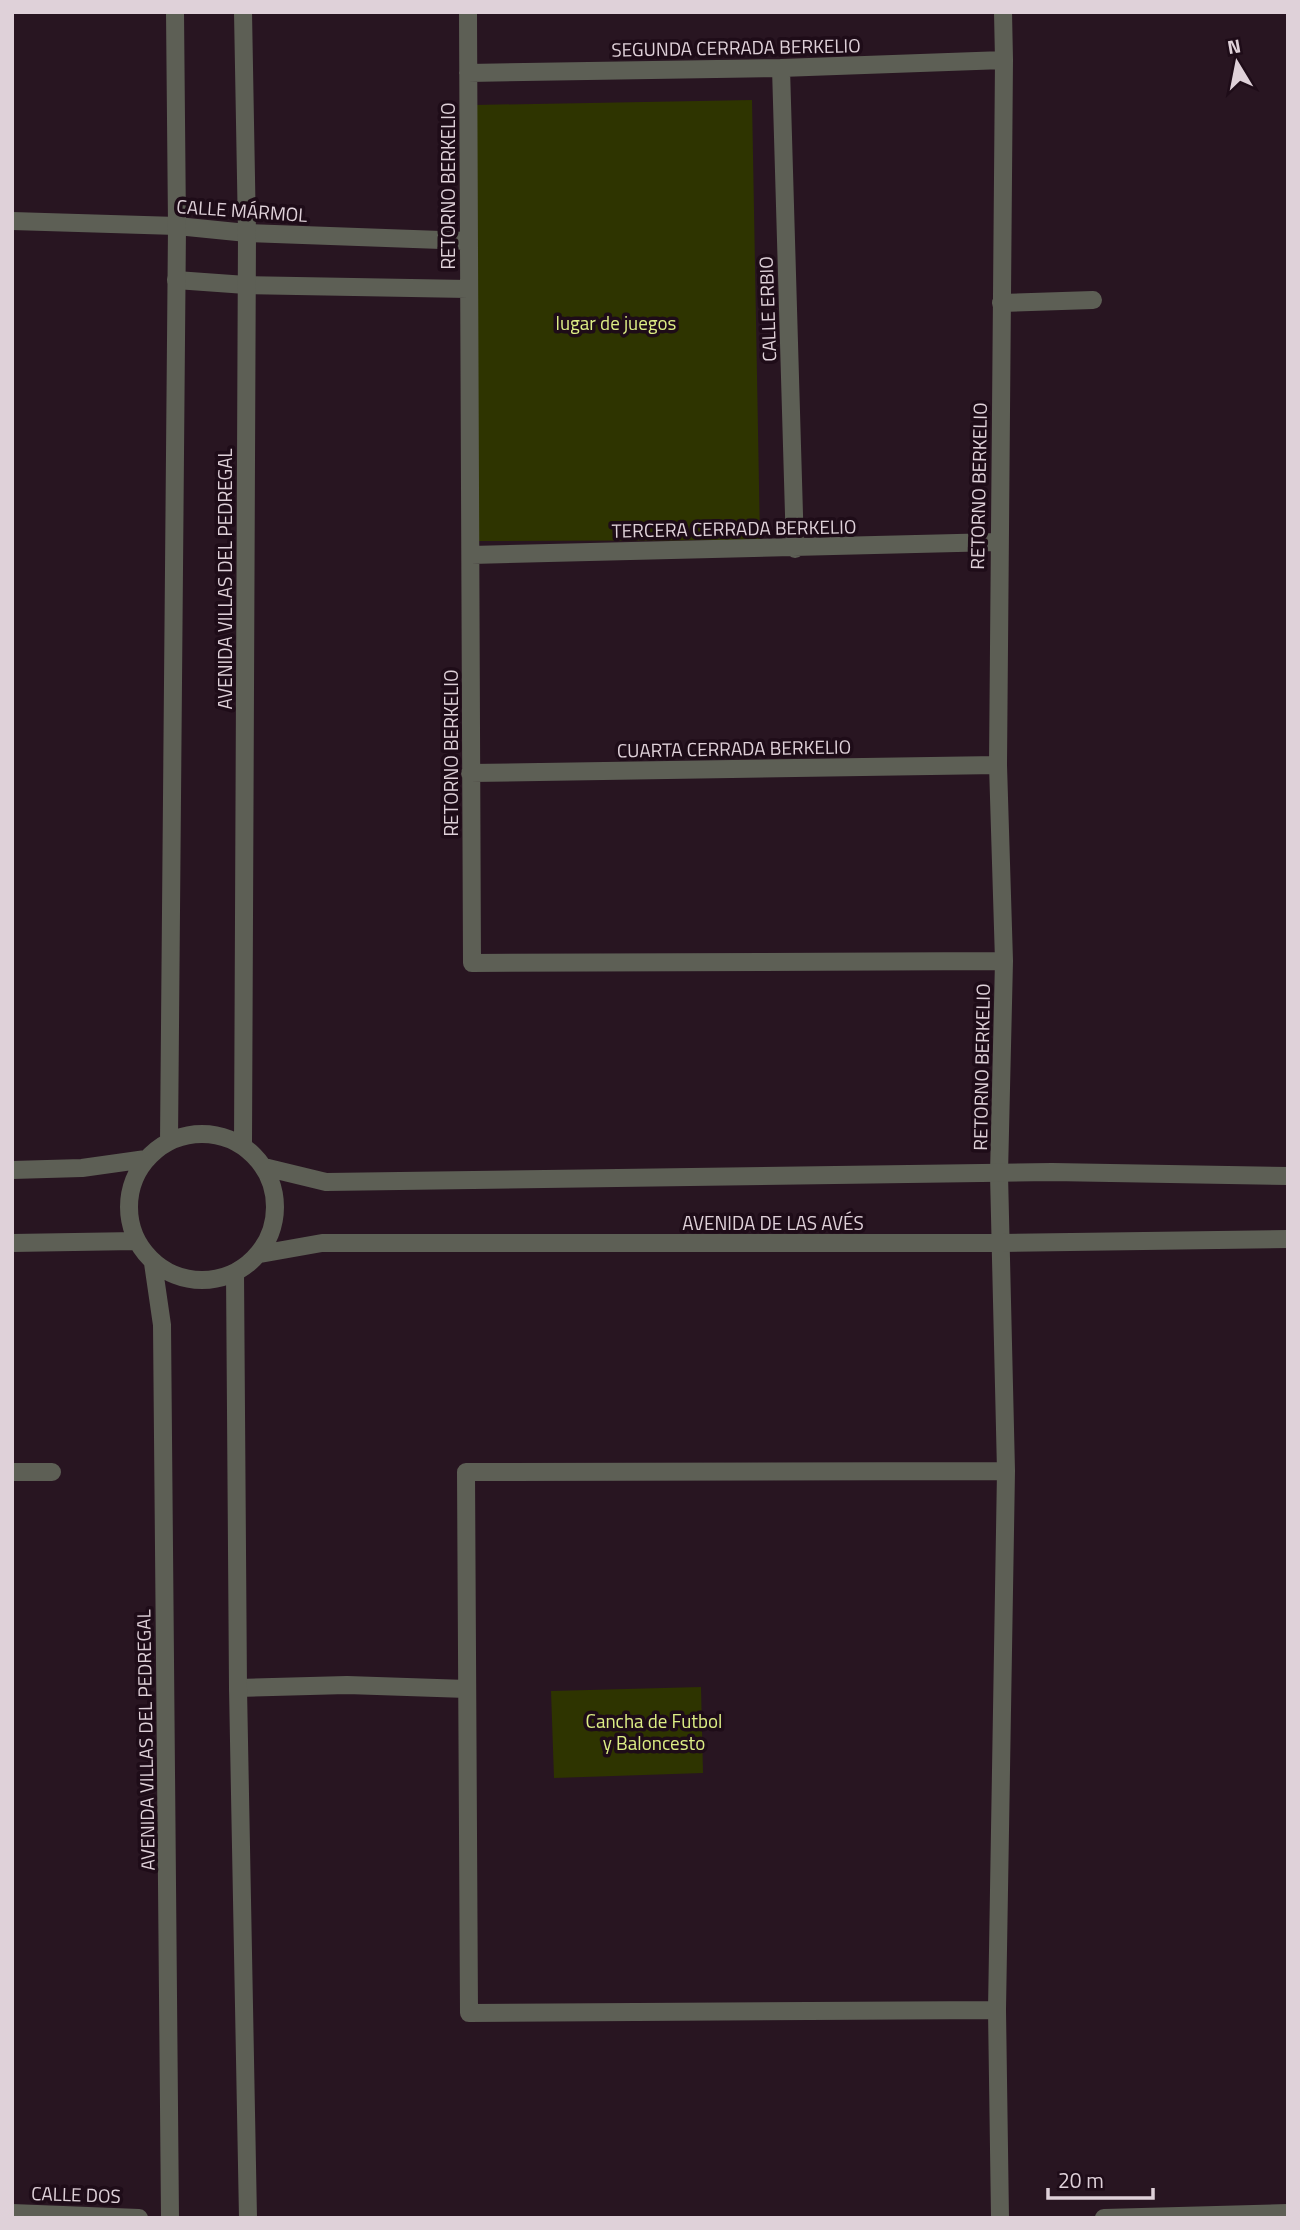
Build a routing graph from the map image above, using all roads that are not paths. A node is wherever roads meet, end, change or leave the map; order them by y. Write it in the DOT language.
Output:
graph roads {
  1 [pos="175,12"];
  2 [pos="243,12"];
  3 [pos="468,12"];
  4 [pos="1003,12"];
  5 [pos="1004,60"];
  6 [pos="781,68"];
  7 [pos="468,73"];
  8 [pos="12,221"];
  9 [pos="177,226"];
  10 [pos="247,233"];
  11 [pos="469,241"];
  12 [pos="176,281"];
  13 [pos="246,285"];
  14 [pos="468,289"];
  15 [pos="1093,300"];
  16 [pos="1001,303"];
  17 [pos="998,542"];
  18 [pos="795,549"];
  19 [pos="471,555"];
  20 [pos="998,765"];
  21 [pos="470,773"];
  22 [pos="1004,961"];
  23 [pos="169,1141"];
  24 [pos="243,1145"];
  25 [pos="146,1159"];
  26 [pos="264,1167"];
  27 [pos="12,1170"];
  28 [pos="999,1174"];
  29 [pos="1288,1176"];
  30 [pos="1288,1240"];
  31 [pos="135,1241"];
  32 [pos="12,1243"];
  33 [pos="1001,1243"];
  34 [pos="260,1254"];
  35 [pos="153,1263"];
  36 [pos="235,1273"];
  37 [pos="1006,1471"];
  38 [pos="12,1472"];
  39 [pos="52,1472"];
  40 [pos="238,1688"];
  41 [pos="467,1689"];
  42 [pos="997,2010"];
  43 [pos="12,2213"];
  44 [pos="1288,2213"];
  45 [pos="139,2218"];
  46 [pos="170,2218"];
  47 [pos="248,2218"];
  48 [pos="1000,2218"];
  49 [pos="1104,2218"];
  1 -- 9 [label="street"];
  2 -- 10 [label="street, AVENIDA VILLAS DEL PEDREGAL"];
  3 -- 7 [label="street, RETORNO BERKELIO"];
  4 -- 5 [label="street, RETORNO BERKELIO"];
  5 -- 6 [label="street, SEGUNDA CERRADA BERKELIO"];
  5 -- 16 [label="street, RETORNO BERKELIO"];
  6 -- 7 [label="street, SEGUNDA CERRADA BERKELIO"];
  6 -- 18 [label="street, CALLE ERBIO"];
  7 -- 11 [label="street, RETORNO BERKELIO"];
  8 -- 9 [label="street, CALLE MÁRMOL"];
  9 -- 10 [label="street, CALLE MÁRMOL"];
  9 -- 12 [label="street"];
  10 -- 11 [label="street, CALLE MÁRMOL"];
  10 -- 13 [label="street, AVENIDA VILLAS DEL PEDREGAL"];
  11 -- 14 [label="street, RETORNO BERKELIO"];
  12 -- 13 [label="street"];
  12 -- 23 [label="street"];
  13 -- 14 [label="street"];
  13 -- 24 [label="street, AVENIDA VILLAS DEL PEDREGAL"];
  14 -- 19 [label="street, RETORNO BERKELIO"];
  15 -- 16 [label="street"];
  16 -- 17 [label="street, RETORNO BERKELIO"];
  17 -- 18 [label="street, TERCERA CERRADA BERKELIO"];
  17 -- 20 [label="street, RETORNO BERKELIO"];
  18 -- 19 [label="street, TERCERA CERRADA BERKELIO"];
  19 -- 21 [label="street, RETORNO BERKELIO"];
  20 -- 21 [label="street, CUARTA CERRADA BERKELIO"];
  20 -- 22 [label="street, RETORNO BERKELIO"];
  21 -- 22 [label="street, RETORNO BERKELIO"];
  22 -- 28 [label="street, RETORNO BERKELIO"];
  23 -- 24 [label="street"];
  23 -- 25 [label="street"];
  24 -- 26 [label="street"];
  25 -- 27 [label="street"];
  25 -- 31 [label="street"];
  26 -- 28 [label="street"];
  26 -- 34 [label="street"];
  28 -- 29 [label="street"];
  28 -- 33 [label="street, RETORNO BERKELIO"];
  30 -- 33 [label="street, AVENIDA DE LAS AVÉS"];
  31 -- 32 [label="street"];
  31 -- 35 [label="street"];
  33 -- 34 [label="street, AVENIDA DE LAS AVÉS"];
  33 -- 37 [label="street, RETORNO BERKELIO"];
  34 -- 36 [label="street"];
  35 -- 36 [label="street"];
  35 -- 46 [label="street, AVENIDA VILLAS DEL PEDREGAL"];
  36 -- 40 [label="street"];
  37 -- 41 [label="street"];
  37 -- 42 [label="street, RETORNO BERKELIO"];
  38 -- 39 [label="street"];
  40 -- 41 [label="street"];
  40 -- 47 [label="street"];
  41 -- 42 [label="street"];
  42 -- 48 [label="street, RETORNO BERKELIO"];
  43 -- 45 [label="street, CALLE DOS"];
  44 -- 49 [label="street"];
}
